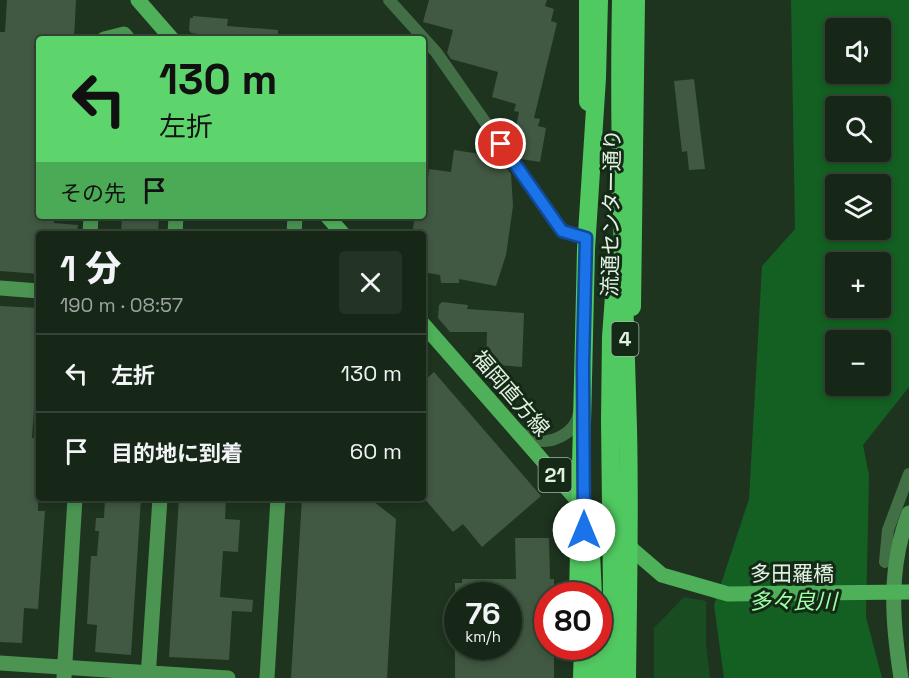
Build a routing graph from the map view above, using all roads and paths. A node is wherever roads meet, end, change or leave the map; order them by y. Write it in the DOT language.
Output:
graph roads {
  1 [pos="138,0"];
  2 [pos="389,0"];
  3 [pos="588,0"];
  4 [pos="600,0"];
  5 [pos="621,0"];
  6 [pos="636,0"];
  7 [pos="169,36"];
  8 [pos="422,36"];
  9 [pos="426,41"];
  10 [pos="621,204"];
  11 [pos="330,219"];
  12 [pos="340,231"];
  13 [pos="586,238"];
  14 [pos="0,288"];
  15 [pos="36,291"];
  16 [pos="426,327"];
  17 [pos="583,364"];
  18 [pos="514,428"];
  19 [pos="582,437"];
  20 [pos="909,474"];
  21 [pos="75,501"];
  22 [pos="159,501"];
  23 [pos="278,501"];
  24 [pos="585,508"];
  25 [pos="909,513"];
  26 [pos="633,551"];
  27 [pos="885,562"];
  28 [pos="579,582"];
  29 [pos="583,582"];
  30 [pos="592,582"];
  31 [pos="713,590"];
  32 [pos="893,592"];
  33 [pos="909,592"];
  34 [pos="581,660"];
  35 [pos="596,660"];
  36 [pos="0,663"];
  37 [pos="64,673"];
  38 [pos="148,676"];
  39 [pos="228,678"];
  40 [pos="267,678"];
  41 [pos="580,678"];
  42 [pos="597,678"];
  43 [pos="614,678"];
  44 [pos="627,678"];
  45 [pos="632,678"];
  46 [pos="901,678"];
  1 -- 7 [label="main road"];
  2 -- 8 [label="street"];
  3 -- 13 [label="highway, 流通センター通り"];
  4 -- 19 [label="highway, 4, bridge"];
  5 -- 10 [label="highway, 4, bridge"];
  6 -- 26 [label="highway, 流通センター通り"];
  9 -- 13 [label="street"];
  10 -- 43 [label="highway, bridge"];
  10 -- 44 [label="highway, 4, bridge"];
  11 -- 12 [label="main road"];
  13 -- 17 [label="highway, 流通センター通り"];
  14 -- 15 [label="street"];
  16 -- 18 [label="main road, 福岡直方線 / 21"];
  17 -- 18 [label="street"];
  17 -- 24 [label="highway, 流通センター通り"];
  18 -- 24 [label="main road, 福岡直方線 / 21"];
  19 -- 28 [label="highway, 4, bridge"];
  19 -- 30 [label="highway, bridge"];
  20 -- 27 [label="street"];
  21 -- 37 [label="street"];
  22 -- 38 [label="street"];
  23 -- 40 [label="street"];
  24 -- 26 [label="main road, 福岡直方線 / 21"];
  24 -- 29 [label="highway, 流通センター通り"];
  25 -- 32 [label="street"];
  26 -- 31 [label="main road, 福岡直方線 / 21"];
  26 -- 45 [label="highway, 流通センター通り"];
  31 -- 32 [label="main road, 多田羅橋 / 21"];
  32 -- 33 [label="main road, 21"];
  32 -- 46 [label="street"];
  34 -- 41 [label="highway"];
  35 -- 42 [label="highway"];
  36 -- 37 [label="street"];
  37 -- 38 [label="street"];
  38 -- 39 [label="street"];
}
